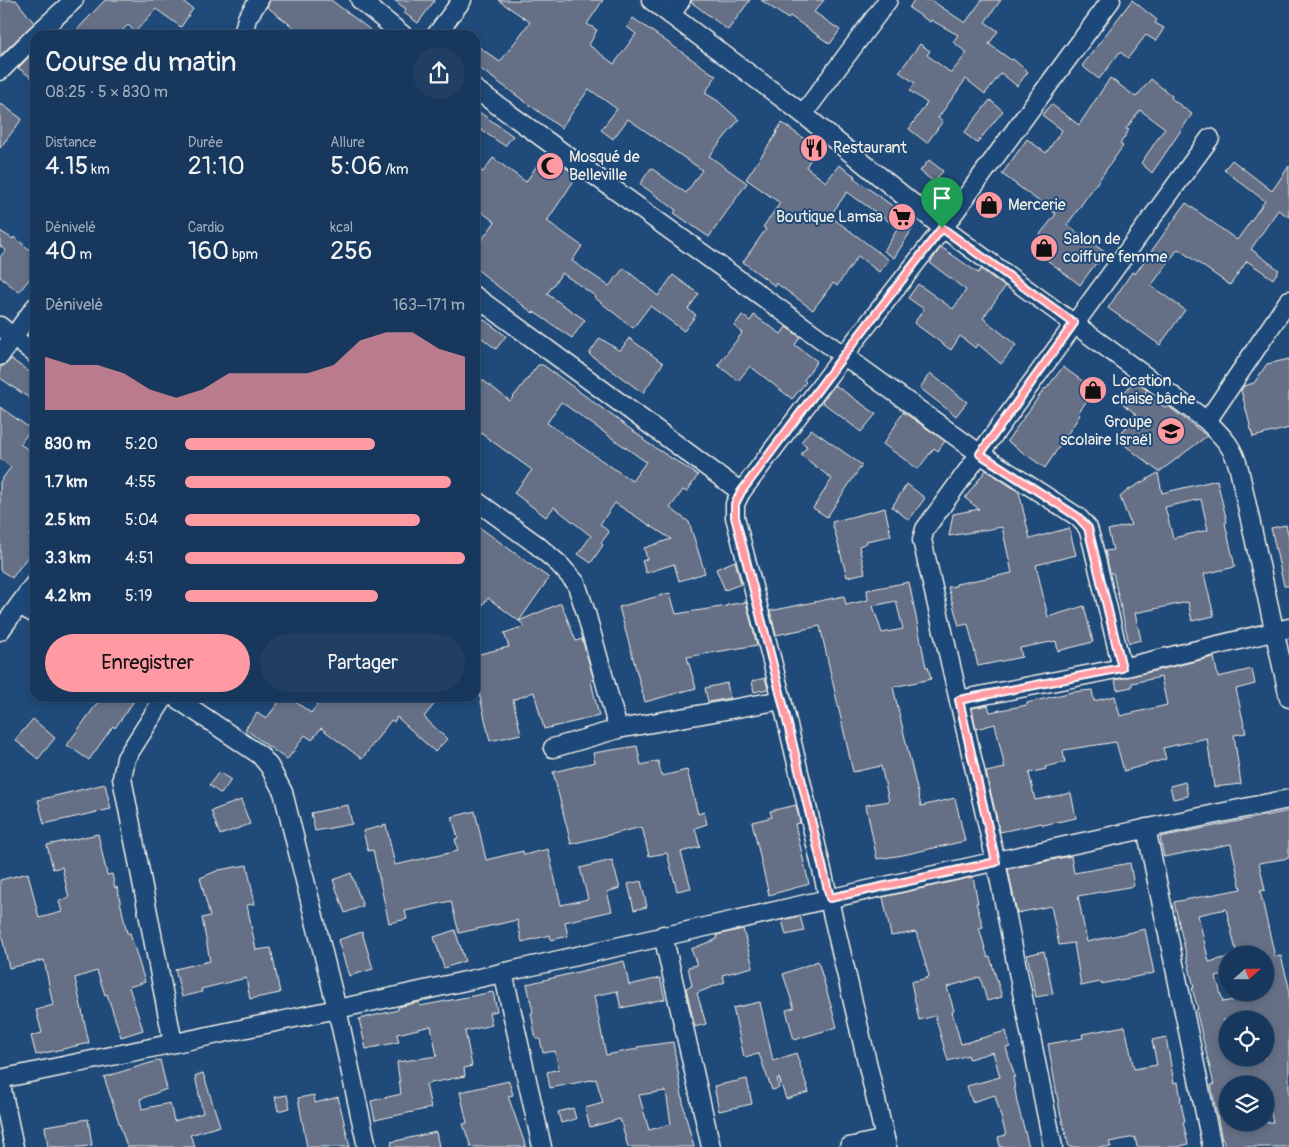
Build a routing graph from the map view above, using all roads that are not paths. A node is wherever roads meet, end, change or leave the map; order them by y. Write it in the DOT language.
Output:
graph roads {
  1 [pos="74,0"];
  2 [pos="259,0"];
  3 [pos="360,0"];
  4 [pos="462,0"];
  5 [pos="651,0"];
  6 [pos="681,0"];
  7 [pos="888,0"];
  8 [pos="1110,0"];
  9 [pos="671,15"];
  10 [pos="42,30"];
  11 [pos="244,30"];
  12 [pos="397,30"];
  13 [pos="440,30"];
  14 [pos="30,42"];
  15 [pos="0,71"];
  16 [pos="480,93"];
  17 [pos="803,114"];
  18 [pos="1210,138"];
  19 [pos="942,228"];
  20 [pos="480,300"];
  21 [pos="1289,300"];
  22 [pos="30,314"];
  23 [pos="1074,323"];
  24 [pos="0,326"];
  25 [pos="13,337"];
  26 [pos="30,350"];
  27 [pos="844,355"];
  28 [pos="0,356"];
  29 [pos="1207,421"];
  30 [pos="980,454"];
  31 [pos="741,492"];
  32 [pos="480,504"];
  33 [pos="30,590"];
  34 [pos="19,605"];
  35 [pos="30,611"];
  36 [pos="1281,630"];
  37 [pos="0,631"];
  38 [pos="1122,668"];
  39 [pos="1289,698"];
  40 [pos="782,700"];
  41 [pos="959,700"];
  42 [pos="161,702"];
  43 [pos="182,702"];
  44 [pos="618,729"];
  45 [pos="554,748"];
  46 [pos="1289,799"];
  47 [pos="1146,828"];
  48 [pos="996,862"];
  49 [pos="830,898"];
  50 [pos="663,935"];
  51 [pos="503,972"];
  52 [pos="337,1009"];
  53 [pos="173,1043"];
  54 [pos="0,1080"];
  55 [pos="886,1143"];
  56 [pos="14,1147"];
  57 [pos="367,1147"];
  58 [pos="542,1147"];
  59 [pos="712,1147"];
  60 [pos="849,1147"];
  61 [pos="1053,1147"];
  62 [pos="1212,1147"];
  1 -- 10 [label="street"];
  2 -- 11 [label="street"];
  3 -- 12 [label="street"];
  4 -- 13 [label="street"];
  5 -- 9 [label="street"];
  6 -- 9 [label="street"];
  7 -- 17 [label="street"];
  8 -- 19 [label="street"];
  9 -- 17 [label="street"];
  14 -- 15 [label="street"];
  16 -- 27 [label="street"];
  17 -- 19 [label="street"];
  18 -- 23 [label="street"];
  19 -- 23 [label="street"];
  19 -- 27 [label="street"];
  20 -- 31 [label="street"];
  21 -- 29 [label="street"];
  22 -- 25 [label="street"];
  23 -- 29 [label="street"];
  23 -- 30 [label="street"];
  24 -- 25 [label="street"];
  25 -- 26 [label="street"];
  25 -- 28 [label="street"];
  27 -- 30 [label="street"];
  27 -- 31 [label="street"];
  29 -- 36 [label="street"];
  30 -- 38 [label="street"];
  30 -- 41 [label="street"];
  31 -- 40 [label="street"];
  32 -- 44 [label="street"];
  33 -- 34 [label="street"];
  34 -- 35 [label="street"];
  34 -- 37 [label="street"];
  36 -- 38 [label="street"];
  36 -- 39 [label="street"];
  38 -- 41 [label="street"];
  40 -- 44 [label="street"];
  40 -- 49 [label="street"];
  41 -- 48 [label="street"];
  42 -- 53 [label="street"];
  43 -- 52 [label="street"];
  44 -- 45 [label="street"];
  46 -- 47 [label="street"];
  47 -- 48 [label="street"];
  47 -- 62 [label="street"];
  48 -- 49 [label="street"];
  48 -- 61 [label="street"];
  49 -- 50 [label="street"];
  49 -- 55 [label="street"];
  50 -- 51 [label="street"];
  50 -- 59 [label="street"];
  51 -- 52 [label="street"];
  51 -- 58 [label="street"];
  52 -- 53 [label="street"];
  52 -- 57 [label="street"];
  53 -- 54 [label="street"];
  54 -- 56 [label="street"];
  55 -- 60 [label="street"];
}
